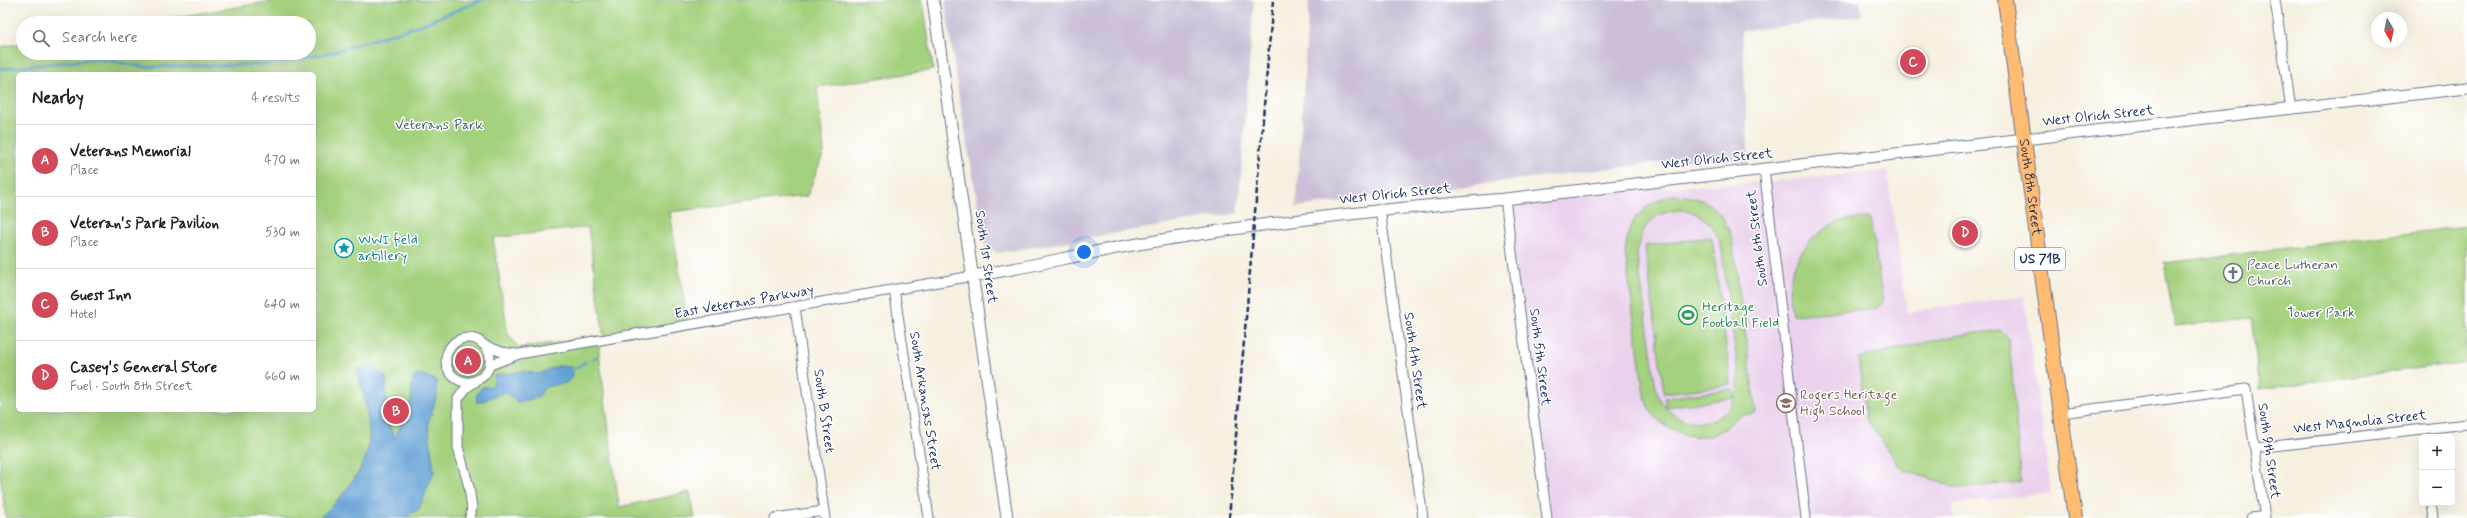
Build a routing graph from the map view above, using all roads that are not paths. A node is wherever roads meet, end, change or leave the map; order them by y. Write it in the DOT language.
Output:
graph roads {
  1 [pos="933,0"];
  2 [pos="2005,0"];
  3 [pos="2275,0"];
  4 [pos="2467,88"];
  5 [pos="2291,110"];
  6 [pos="2024,140"];
  7 [pos="1764,169"];
  8 [pos="1505,199"];
  9 [pos="1380,209"];
  10 [pos="973,276"];
  11 [pos="894,289"];
  12 [pos="796,308"];
  13 [pos="486,346"];
  14 [pos="519,354"];
  15 [pos="490,365"];
  16 [pos="454,378"];
  17 [pos="475,382"];
  18 [pos="459,396"];
  19 [pos="2060,414"];
  20 [pos="2467,424"];
  21 [pos="2422,433"];
  22 [pos="2256,448"];
  23 [pos="2431,506"];
  24 [pos="824,514"];
  25 [pos="2265,517"];
  26 [pos="470,518"];
  27 [pos="775,518"];
  28 [pos="929,518"];
  29 [pos="1006,518"];
  30 [pos="1423,518"];
  31 [pos="1546,518"];
  32 [pos="1806,518"];
  33 [pos="2075,518"];
  34 [pos="2251,518"];
  35 [pos="2433,518"];
  1 -- 10 [label="street, South 1st Street"];
  2 -- 6 [label="main road, South 8th Street / US 71B"];
  3 -- 5 [label="street"];
  4 -- 5 [label="street, West Olrich Street"];
  5 -- 6 [label="street, West Olrich Street"];
  6 -- 7 [label="street, West Olrich Street"];
  6 -- 19 [label="main road, South 8th Street / US 71B"];
  7 -- 8 [label="street, West Olrich Street"];
  7 -- 32 [label="street, South 6th Street"];
  8 -- 9 [label="street, West Olrich Street"];
  8 -- 31 [label="street, South 5th Street"];
  9 -- 10 [label="street, West Olrich Street"];
  9 -- 30 [label="street, South 4th Street"];
  10 -- 11 [label="street, East Veterans Parkway"];
  10 -- 29 [label="street, South 1st Street"];
  11 -- 12 [label="street, East Veterans Parkway"];
  11 -- 28 [label="street, South Arkansas Street"];
  12 -- 14 [label="street, East Veterans Parkway"];
  12 -- 24 [label="street, South B Street"];
  13 -- 14 [label="street, East Veterans Parkway"];
  13 -- 15 [label="street"];
  13 -- 16 [label="street, East Veterans Parkway"];
  14 -- 15 [label="street, East Veterans Parkway"];
  15 -- 17 [label="street"];
  16 -- 17 [label="street"];
  16 -- 18 [label="street"];
  17 -- 18 [label="street"];
  18 -- 26 [label="street"];
  19 -- 22 [label="street, South 9th Street"];
  19 -- 33 [label="main road, South 8th Street / US 71B"];
  20 -- 21 [label="street, West Magnolia Street"];
  21 -- 22 [label="street, West Magnolia Street"];
  22 -- 25 [label="street, South 9th Street"];
  23 -- 35 [label="street"];
  24 -- 27 [label="street"];
  25 -- 34 [label="street"];
}
